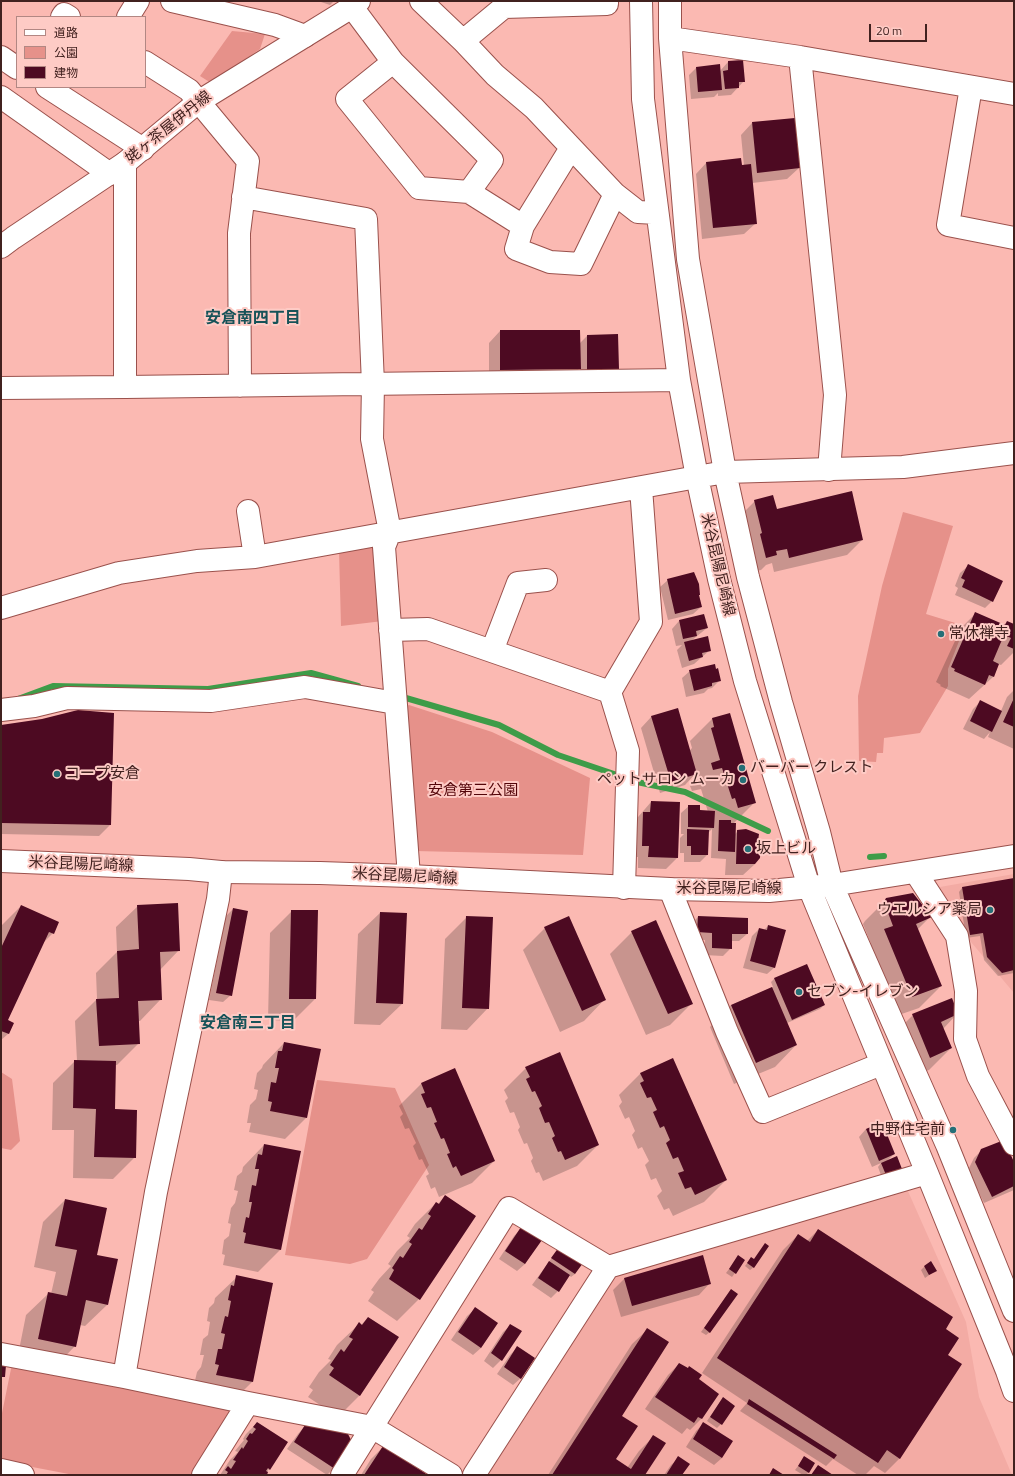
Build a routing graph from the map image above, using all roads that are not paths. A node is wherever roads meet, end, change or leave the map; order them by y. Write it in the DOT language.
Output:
graph roads {
  1 [pos="138,1"];
  2 [pos="172,1"];
  3 [pos="421,1"];
  4 [pos="607,1"];
  5 [pos="641,1"];
  6 [pos="670,1"];
  7 [pos="355,4"];
  8 [pos="505,4"];
  9 [pos="129,16"];
  10 [pos="305,36"];
  11 [pos="670,38"];
  12 [pos="463,41"];
  13 [pos="1,57"];
  14 [pos="800,57"];
  15 [pos="393,62"];
  16 [pos="146,63"];
  17 [pos="16,67"];
  18 [pos="49,88"];
  19 [pos="971,88"];
  20 [pos="1014,94"];
  21 [pos="1,97"];
  22 [pos="198,102"];
  23 [pos="143,148"];
  24 [pos="571,148"];
  25 [pos="118,169"];
  26 [pos="469,192"];
  27 [pos="615,194"];
  28 [pos="243,197"];
  29 [pos="657,213"];
  30 [pos="523,226"];
  31 [pos="1014,238"];
  32 [pos="1,247"];
  33 [pos="679,380"];
  34 [pos="373,384"];
  35 [pos="240,386"];
  36 [pos="125,387"];
  37 [pos="1,388"];
  38 [pos="1014,453"];
  39 [pos="829,470"];
  40 [pos="725,472"];
  41 [pos="697,477"];
  42 [pos="641,488"];
  43 [pos="248,510"];
  44 [pos="390,532"];
  45 [pos="255,557"];
  46 [pos="546,580"];
  47 [pos="1,608"];
  48 [pos="390,630"];
  49 [pos="492,651"];
  50 [pos="610,692"];
  51 [pos="395,704"];
  52 [pos="1,710"];
  53 [pos="1014,856"];
  54 [pos="1,861"];
  55 [pos="221,872"];
  56 [pos="916,873"];
  57 [pos="409,876"];
  58 [pos="832,885"];
  59 [pos="809,887"];
  60 [pos="624,888"];
  61 [pos="670,889"];
  62 [pos="881,1064"];
  63 [pos="1014,1144"];
  64 [pos="927,1173"];
  65 [pos="608,1267"];
  66 [pos="1014,1311"];
  67 [pos="1,1354"];
  68 [pos="124,1377"];
  69 [pos="1014,1391"];
  70 [pos="248,1403"];
  71 [pos="372,1426"];
  72 [pos="1,1470"];
  73 [pos="23,1475"];
  74 [pos="203,1475"];
  75 [pos="342,1475"];
  76 [pos="451,1475"];
  77 [pos="474,1475"];
  1 -- 9 [label="street"];
  2 -- 10 [label="street"];
  3 -- 12 [label="street"];
  4 -- 8 [label="street"];
  5 -- 29 [label="street, 米谷昆陽尼崎線"];
  6 -- 11 [label="street, 米谷昆陽尼崎線"];
  7 -- 10 [label="street, 姥ヶ茶屋伊丹線"];
  7 -- 15 [label="street"];
  8 -- 12 [label="street"];
  10 -- 22 [label="street, 姥ヶ茶屋伊丹線"];
  11 -- 14 [label="street"];
  11 -- 40 [label="street, 米谷昆陽尼崎線"];
  12 -- 24 [label="street"];
  13 -- 17 [label="street"];
  14 -- 19 [label="street"];
  14 -- 39 [label="street"];
  15 -- 26 [label="street"];
  15 -- 26 [label="street"];
  16 -- 22 [label="street"];
  18 -- 23 [label="street"];
  19 -- 20 [label="street"];
  19 -- 31 [label="street"];
  21 -- 25 [label="street"];
  22 -- 23 [label="street, 姥ヶ茶屋伊丹線"];
  22 -- 28 [label="street"];
  23 -- 25 [label="street, 姥ヶ茶屋伊丹線"];
  24 -- 27 [label="street"];
  24 -- 30 [label="street"];
  25 -- 32 [label="street, 姥ヶ茶屋伊丹線"];
  25 -- 36 [label="street"];
  26 -- 30 [label="street"];
  27 -- 29 [label="street"];
  27 -- 30 [label="street"];
  28 -- 34 [label="street"];
  28 -- 35 [label="street"];
  29 -- 33 [label="street, 米谷昆陽尼崎線"];
  33 -- 34 [label="street"];
  33 -- 41 [label="street, 米谷昆陽尼崎線"];
  34 -- 35 [label="street"];
  34 -- 44 [label="street"];
  35 -- 36 [label="street"];
  36 -- 37 [label="street"];
  38 -- 39 [label="street"];
  39 -- 40 [label="street"];
  40 -- 41 [label="street"];
  40 -- 58 [label="street, 米谷昆陽尼崎線"];
  41 -- 42 [label="street"];
  41 -- 59 [label="street, 米谷昆陽尼崎線"];
  42 -- 44 [label="street"];
  42 -- 50 [label="street"];
  43 -- 45 [label="street"];
  44 -- 45 [label="street"];
  44 -- 48 [label="street"];
  45 -- 47 [label="street"];
  46 -- 49 [label="street"];
  48 -- 49 [label="street"];
  48 -- 51 [label="street"];
  49 -- 50 [label="street"];
  50 -- 60 [label="street"];
  51 -- 52 [label="street"];
  51 -- 57 [label="street"];
  53 -- 56 [label="street"];
  54 -- 55 [label="street, 米谷昆陽尼崎線"];
  55 -- 57 [label="street, 米谷昆陽尼崎線"];
  55 -- 68 [label="street"];
  56 -- 58 [label="street"];
  56 -- 63 [label="street"];
  57 -- 60 [label="street, 米谷昆陽尼崎線"];
  58 -- 59 [label="street, 米谷昆陽尼崎線"];
  58 -- 66 [label="street"];
  59 -- 61 [label="street, 米谷昆陽尼崎線"];
  59 -- 62 [label="street"];
  60 -- 61 [label="street, 米谷昆陽尼崎線"];
  61 -- 62 [label="street"];
  62 -- 64 [label="street"];
  64 -- 65 [label="street"];
  64 -- 69 [label="street"];
  65 -- 71 [label="street"];
  65 -- 77 [label="street"];
  67 -- 68 [label="street"];
  68 -- 70 [label="street"];
  70 -- 71 [label="street"];
  70 -- 74 [label="street"];
  71 -- 75 [label="street"];
  71 -- 76 [label="street"];
  72 -- 73 [label="street"];
}
